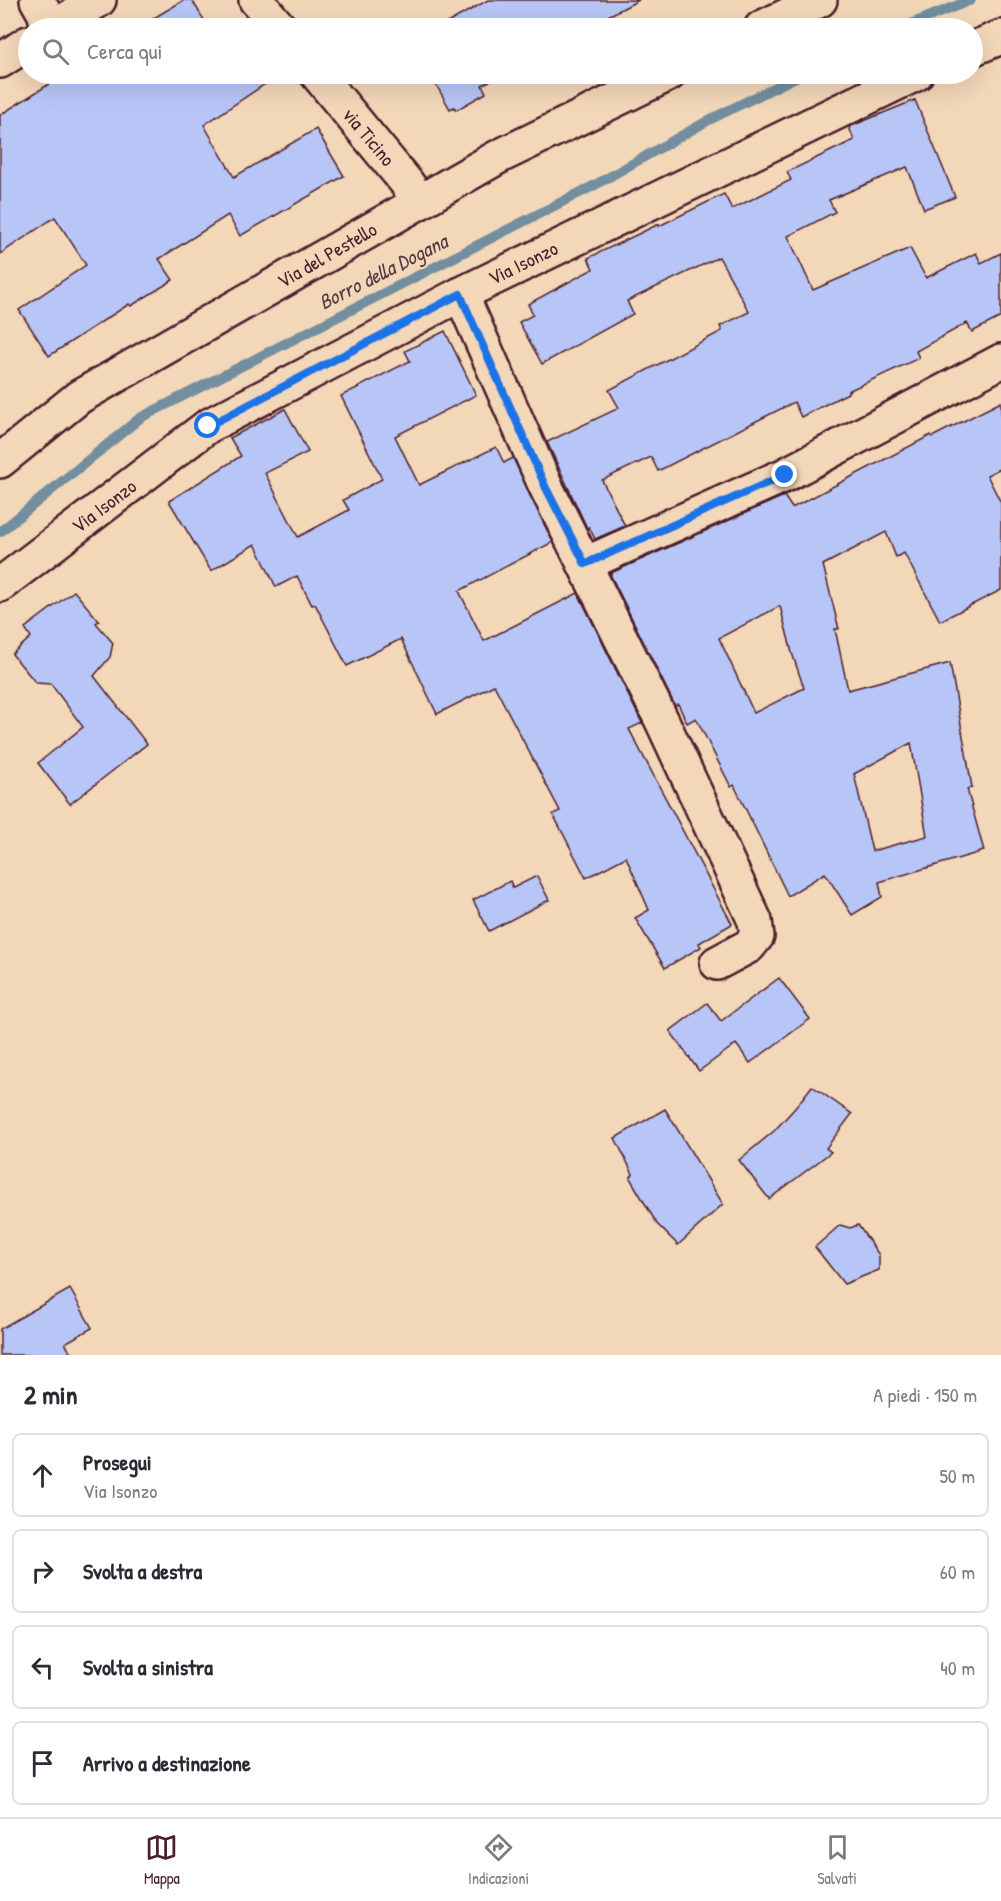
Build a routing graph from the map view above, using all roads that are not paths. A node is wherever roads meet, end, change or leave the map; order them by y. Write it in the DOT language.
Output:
graph roads {
  1 [pos="37,0"];
  2 [pos="99,0"];
  3 [pos="256,0"];
  4 [pos="820,0"];
  5 [pos="46,18"];
  6 [pos="67,18"];
  7 [pos="271,18"];
  8 [pos="782,18"];
  9 [pos="1001,37"];
  10 [pos="983,44"];
  11 [pos="18,49"];
  12 [pos="0,61"];
  13 [pos="325,84"];
  14 [pos="648,84"];
  15 [pos="895,84"];
  16 [pos="420,202"];
  17 [pos="460,294"];
  18 [pos="1001,360"];
  19 [pos="0,462"];
  20 [pos="585,564"];
  21 [pos="0,585"];
  22 [pos="717,963"];
  1 -- 5 [label="street"];
  2 -- 6 [label="street"];
  3 -- 7 [label="street"];
  4 -- 8 [label="street"];
  9 -- 10 [label="street"];
  11 -- 12 [label="street"];
  13 -- 16 [label="street, via Ticino"];
  14 -- 16 [label="street, Via del Pestello"];
  15 -- 17 [label="street, Via Isonzo"];
  16 -- 19 [label="street, Via del Pestello"];
  17 -- 20 [label="street"];
  17 -- 21 [label="street, Via Isonzo"];
  18 -- 20 [label="street"];
  20 -- 22 [label="street"];
}
